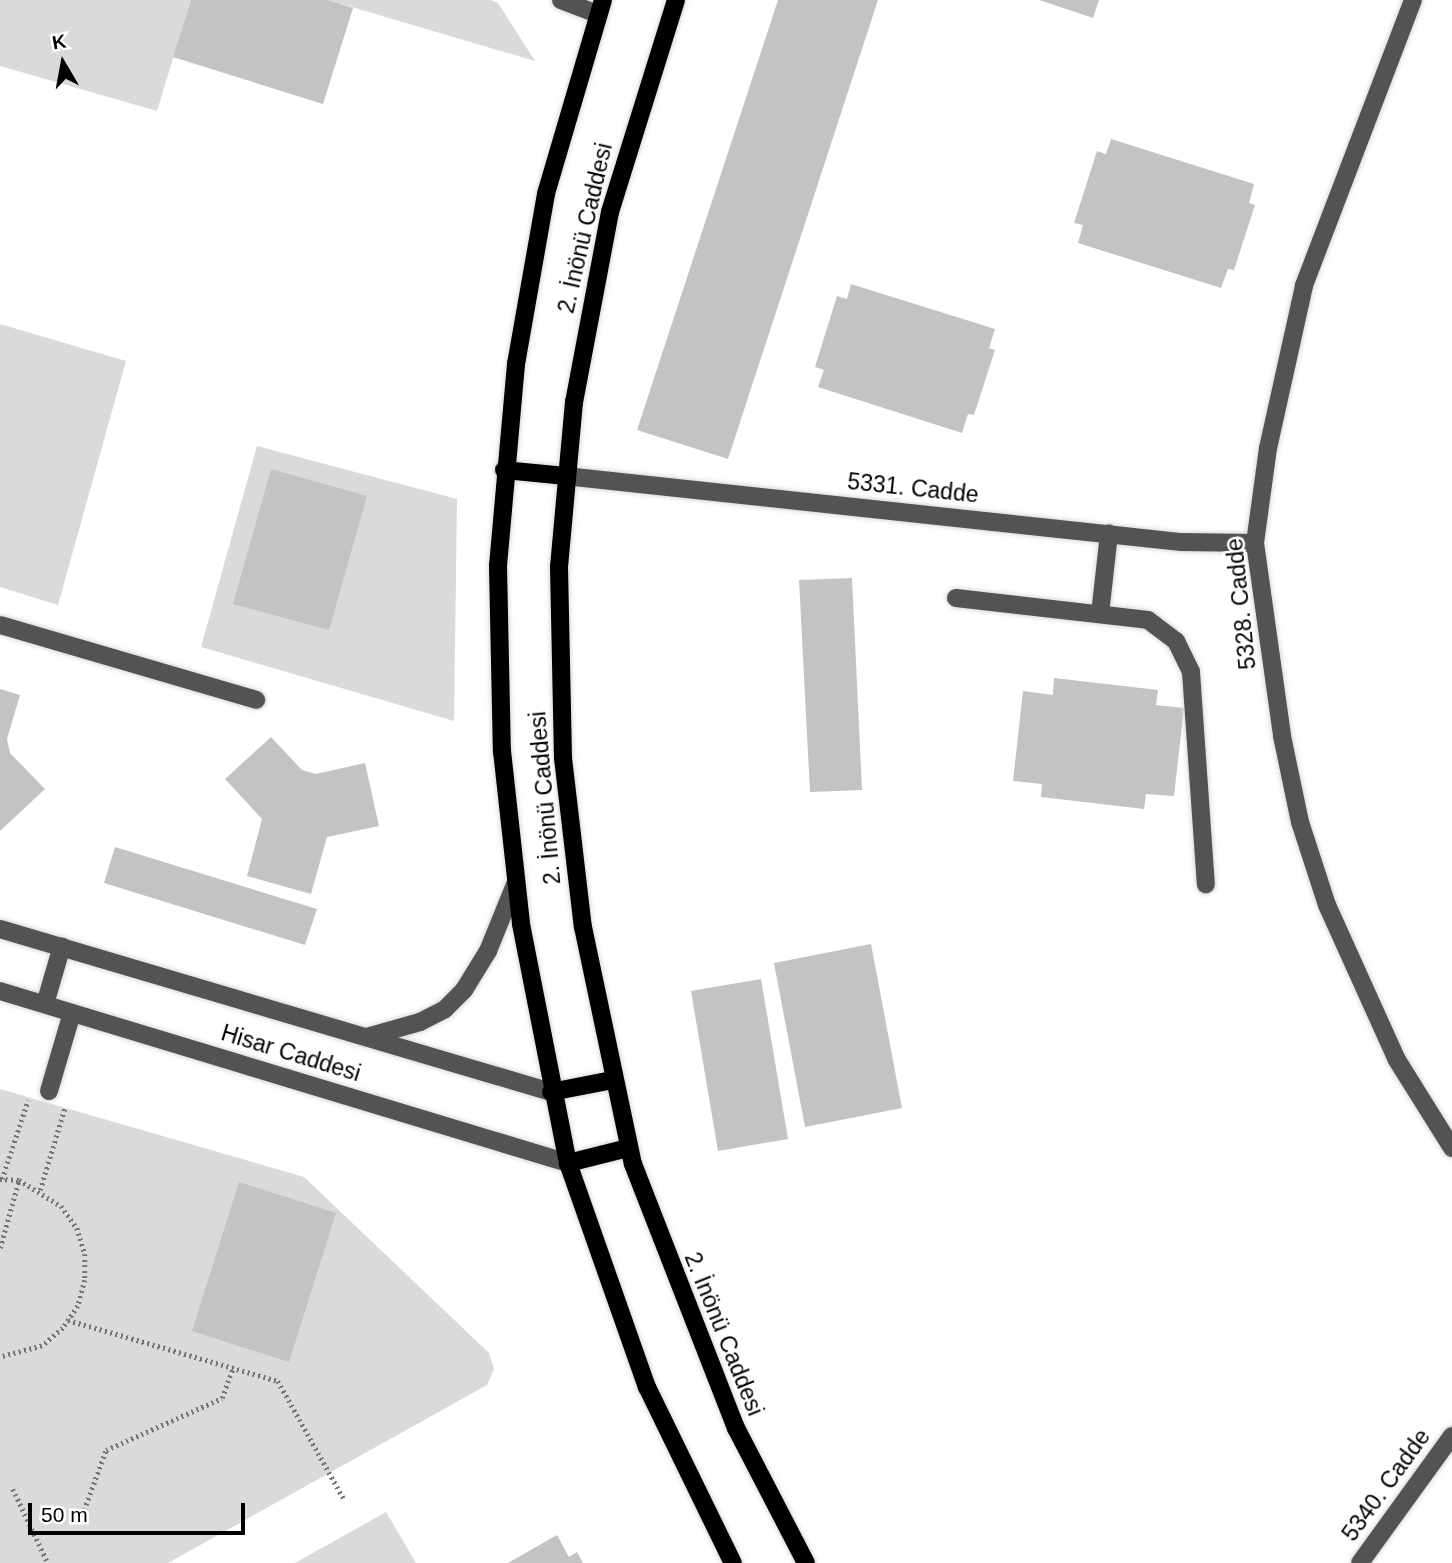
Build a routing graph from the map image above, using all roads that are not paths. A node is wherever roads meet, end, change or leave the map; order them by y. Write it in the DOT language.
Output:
graph roads {
  1 [pos="561,0"];
  2 [pos="676,0"];
  3 [pos="1413,0"];
  4 [pos="601,7"];
  5 [pos="504,470"];
  6 [pos="565,476"];
  7 [pos="1109,534"];
  8 [pos="1255,542"];
  9 [pos="956,598"];
  10 [pos="1100,614"];
  11 [pos="0,625"];
  12 [pos="256,700"];
  13 [pos="516,882"];
  14 [pos="1206,884"];
  15 [pos="0,929"];
  16 [pos="62,946"];
  17 [pos="0,991"];
  18 [pos="45,1004"];
  19 [pos="72,1013"];
  20 [pos="367,1037"];
  21 [pos="612,1080"];
  22 [pos="49,1091"];
  23 [pos="551,1092"];
  24 [pos="628,1148"];
  25 [pos="1452,1148"];
  26 [pos="568,1163"];
  27 [pos="1452,1436"];
  28 [pos="733,1563"];
  29 [pos="806,1563"];
  30 [pos="1360,1563"];
  1 -- 4 [label="street"];
  2 -- 6 [label="main road, 2. İnönü Caddesi"];
  3 -- 8 [label="street, 5328. Cadde"];
  4 -- 5 [label="main road, 2. İnönü Caddesi"];
  5 -- 6 [label="main road"];
  5 -- 13 [label="main road, 2. İnönü Caddesi"];
  6 -- 7 [label="street, 5331. Cadde"];
  6 -- 21 [label="main road, 2. İnönü Caddesi"];
  7 -- 8 [label="street, 5331. Cadde"];
  7 -- 10 [label="street"];
  8 -- 25 [label="street, 5328. Cadde"];
  9 -- 10 [label="street"];
  10 -- 14 [label="street"];
  11 -- 12 [label="street"];
  13 -- 20 [label="street"];
  13 -- 23 [label="main road, 2. İnönü Caddesi"];
  15 -- 16 [label="street, Hisar Caddesi"];
  16 -- 18 [label="street"];
  16 -- 20 [label="street, Hisar Caddesi"];
  17 -- 18 [label="street, Hisar Caddesi"];
  18 -- 19 [label="street, Hisar Caddesi"];
  19 -- 22 [label="street"];
  19 -- 26 [label="street, Hisar Caddesi"];
  20 -- 23 [label="street, Hisar Caddesi"];
  21 -- 23 [label="main road"];
  21 -- 24 [label="main road, 2. İnönü Caddesi"];
  23 -- 26 [label="main road, 2. İnönü Caddesi"];
  24 -- 26 [label="main road"];
  24 -- 29 [label="main road, 2. İnönü Caddesi"];
  26 -- 28 [label="main road, 2. İnönü Caddesi"];
  27 -- 30 [label="street, 5340. Cadde"];
}
